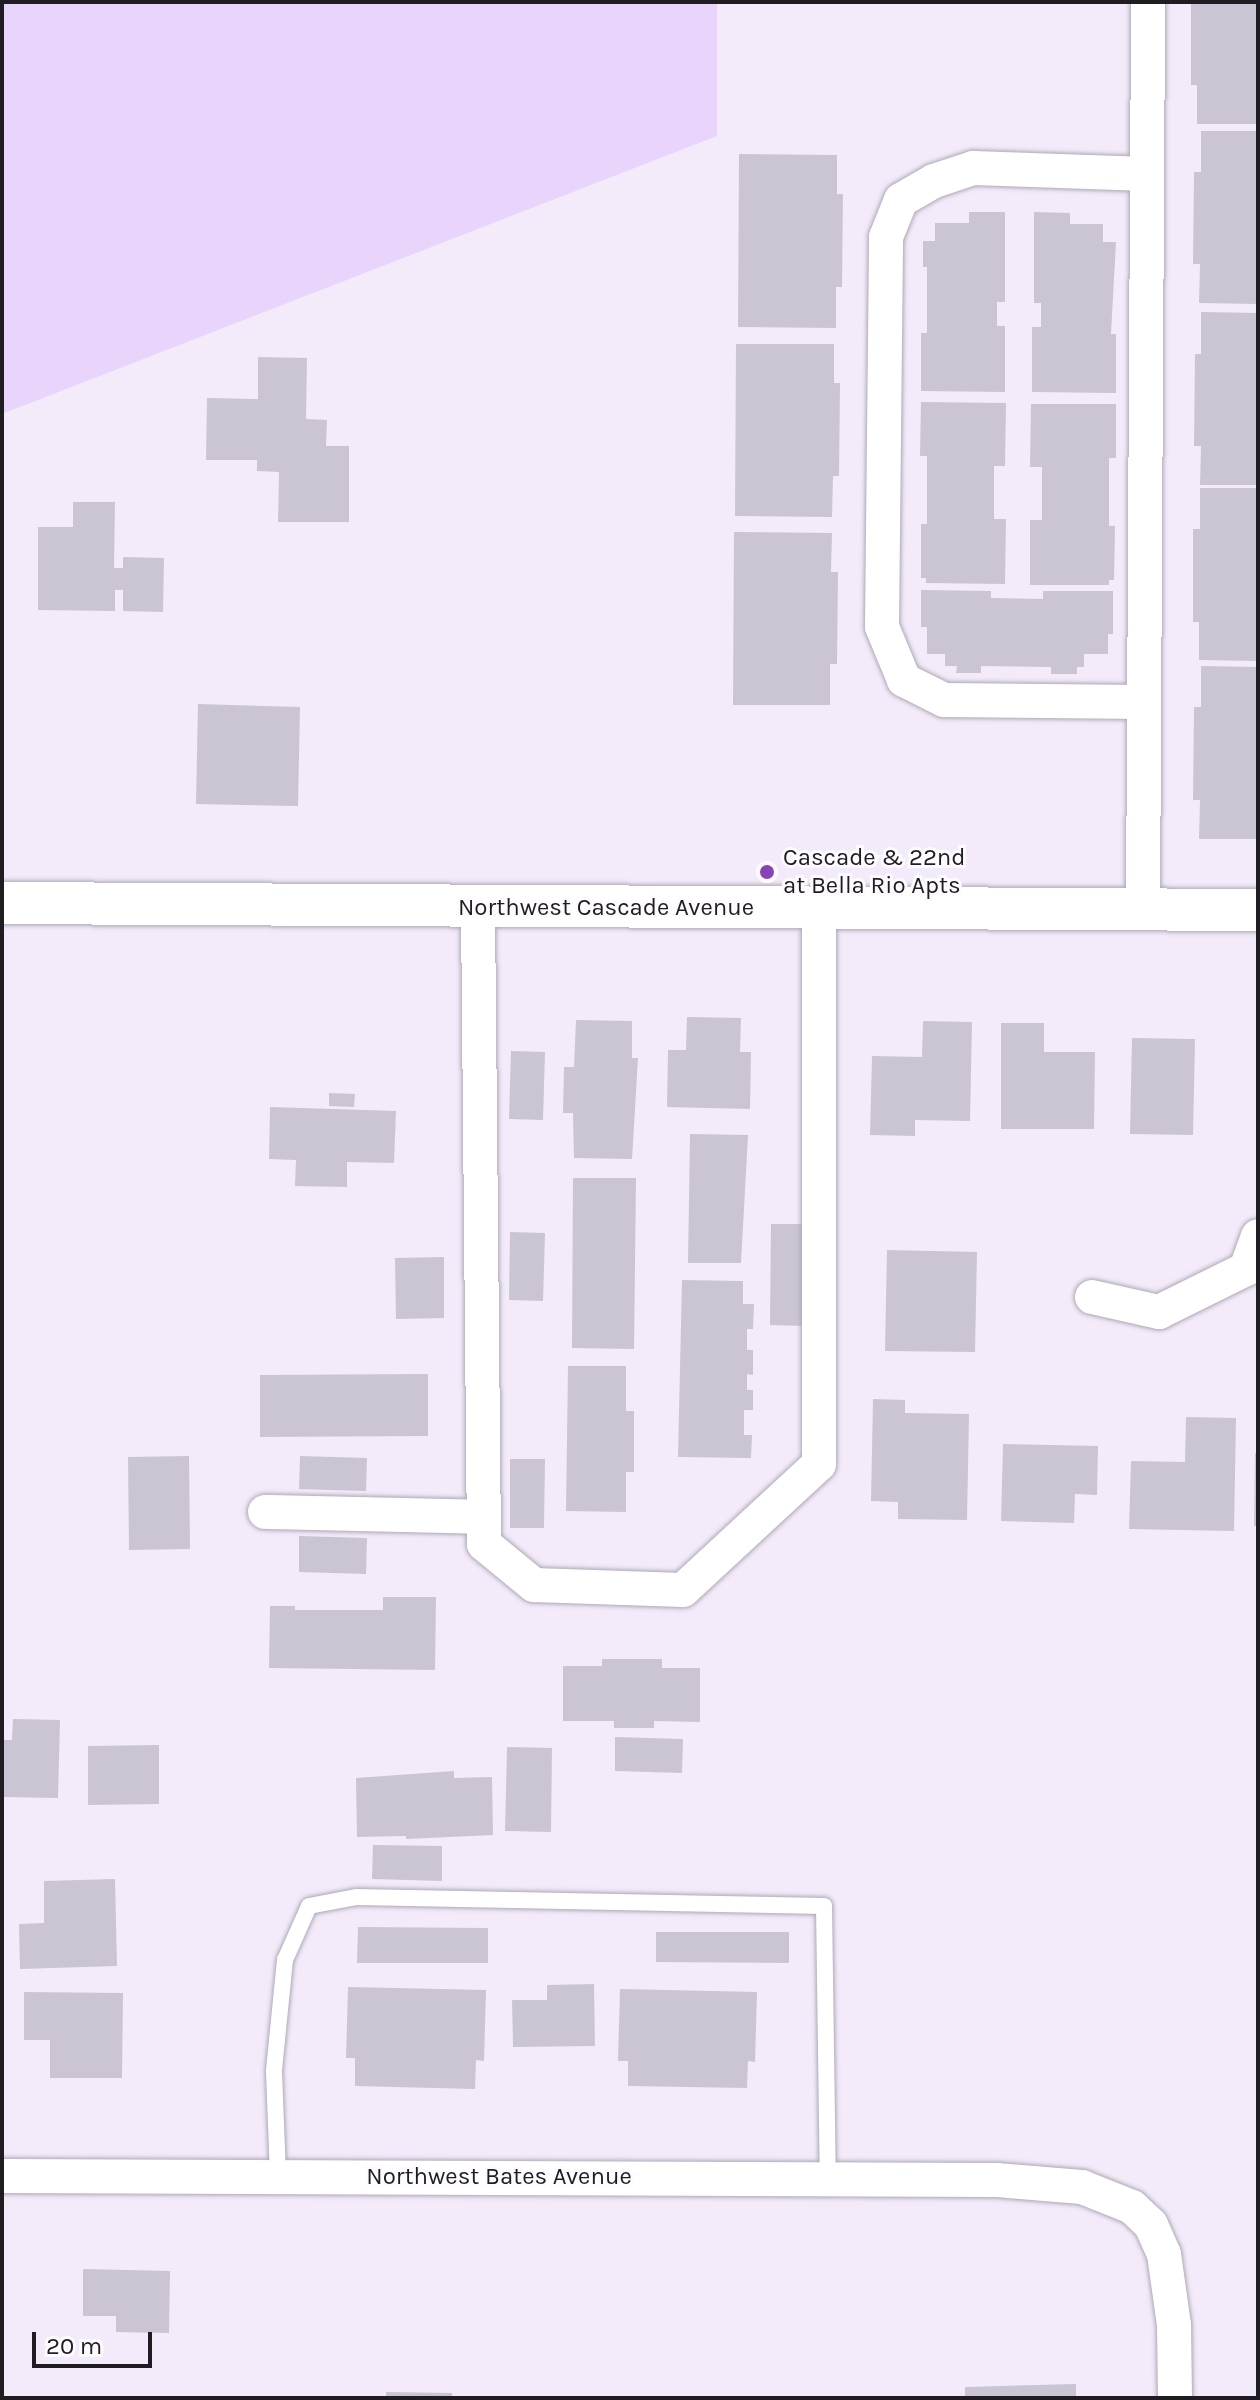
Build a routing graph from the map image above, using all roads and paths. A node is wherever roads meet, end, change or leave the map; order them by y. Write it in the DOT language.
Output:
graph roads {
  1 [pos="1148,2"];
  2 [pos="1147,174"];
  3 [pos="1144,702"];
  4 [pos="2,903"];
  5 [pos="478,908"];
  6 [pos="819,909"];
  7 [pos="1143,909"];
  8 [pos="1258,910"];
  9 [pos="1258,1236"];
  10 [pos="1092,1297"];
  11 [pos="265,1512"];
  12 [pos="484,1517"];
  13 [pos="2,2176"];
  14 [pos="278,2176"];
  15 [pos="828,2179"];
  16 [pos="1175,2398"];
  1 -- 2 [label="street"];
  2 -- 3 [label="street"];
  2 -- 3 [label="street"];
  3 -- 7 [label="street"];
  4 -- 5 [label="street, Northwest Cascade Avenue"];
  5 -- 6 [label="street, Northwest Cascade Avenue"];
  5 -- 12 [label="street"];
  6 -- 7 [label="street, Northwest Cascade Avenue"];
  6 -- 12 [label="street"];
  7 -- 8 [label="street, Northwest Cascade Avenue"];
  9 -- 10 [label="street"];
  11 -- 12 [label="street"];
  13 -- 14 [label="street, Northwest Bates Avenue"];
  14 -- 15 [label="street, Northwest Bates Avenue"];
  14 -- 15 [label="lane"];
  15 -- 16 [label="street, Northwest Bates Avenue"];
}
